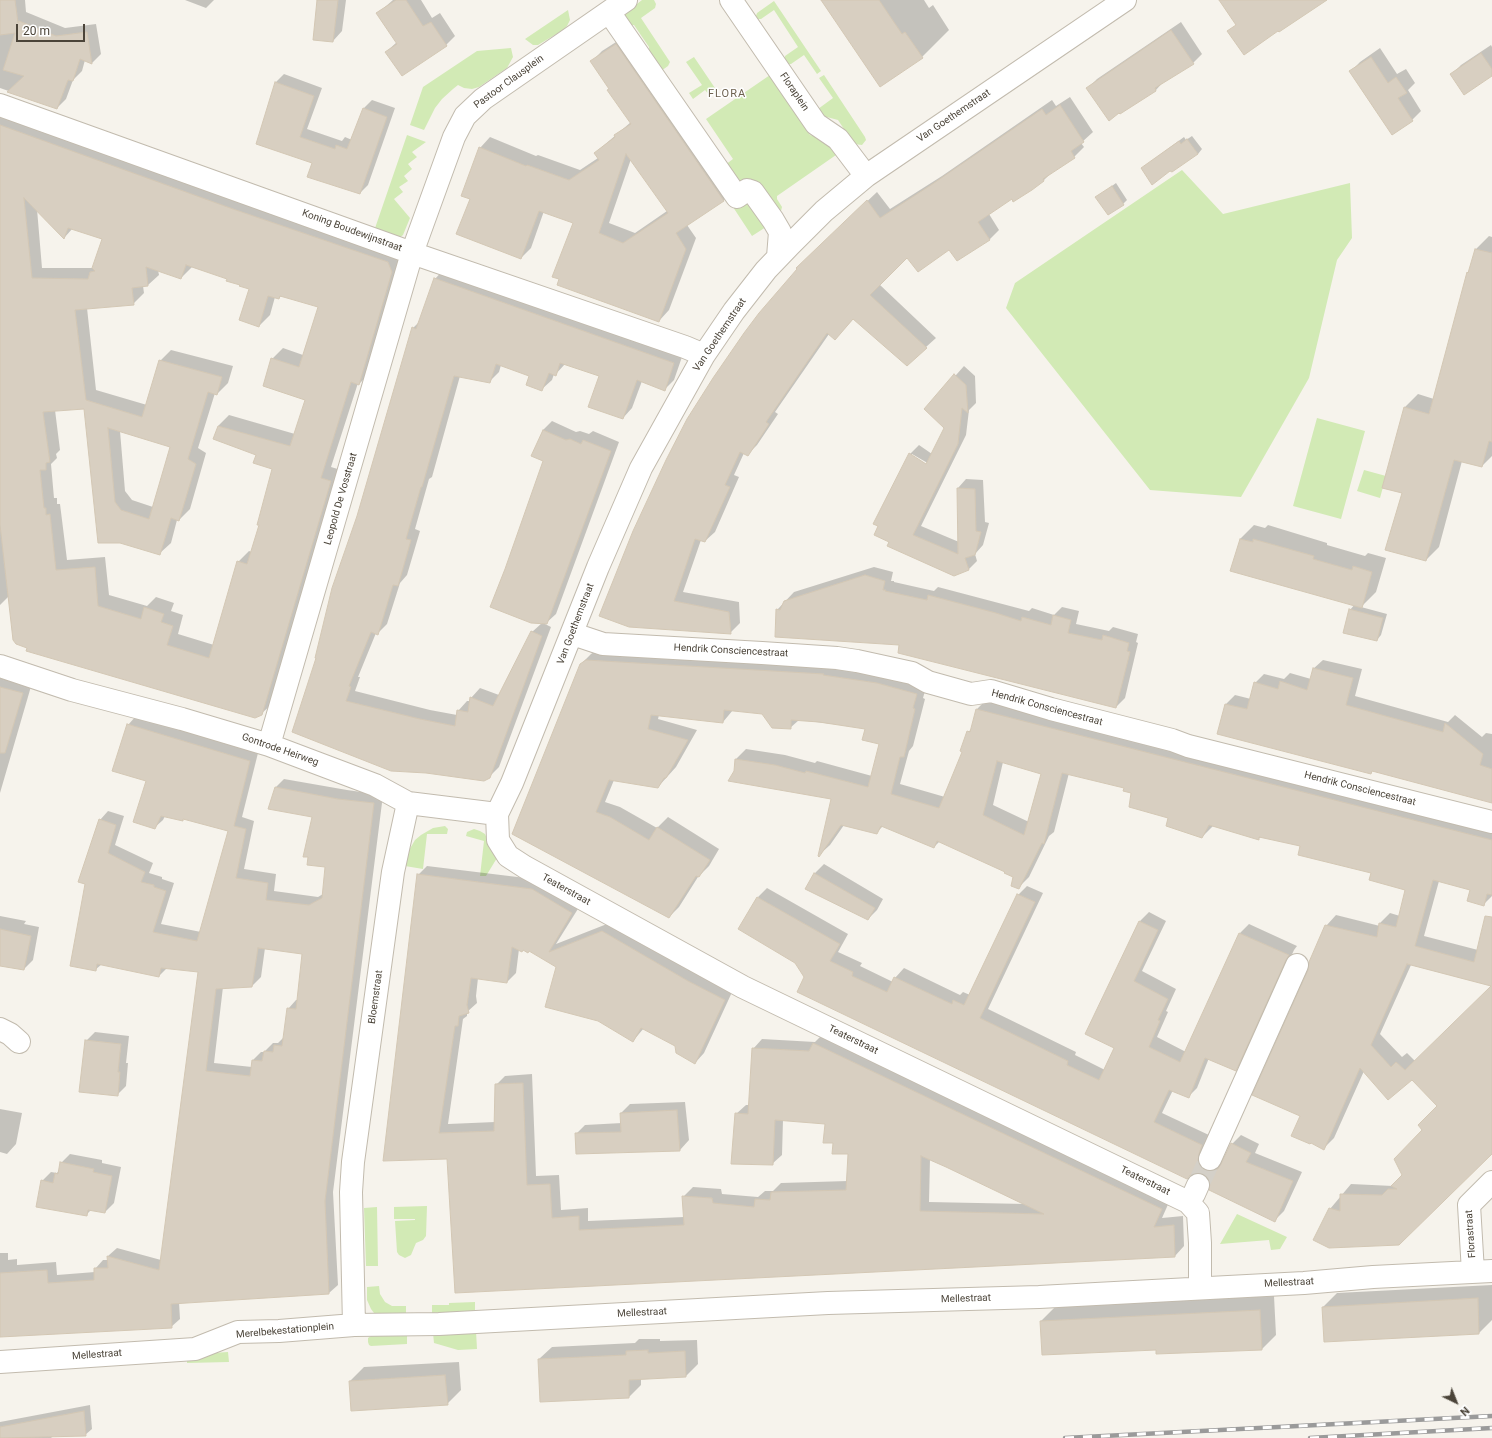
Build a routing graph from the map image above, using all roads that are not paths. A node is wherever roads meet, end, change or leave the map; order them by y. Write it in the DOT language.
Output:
graph roads {
  1 [pos="731,0"];
  2 [pos="1125,0"];
  3 [pos="610,11"];
  4 [pos="0,105"];
  5 [pos="866,176"];
  6 [pos="412,253"];
  7 [pos="778,257"];
  8 [pos="704,355"];
  9 [pos="573,634"];
  10 [pos="0,666"];
  11 [pos="269,745"];
  12 [pos="408,803"];
  13 [pos="497,814"];
  14 [pos="1492,822"];
  15 [pos="1298,965"];
  16 [pos="0,1029"];
  17 [pos="19,1042"];
  18 [pos="1210,1159"];
  19 [pos="1492,1182"];
  20 [pos="1482,1272"];
  21 [pos="1200,1288"];
  22 [pos="440,1324"];
  23 [pos="354,1325"];
  24 [pos="195,1349"];
  25 [pos="0,1362"];
  1 -- 5 [label="street, Floraplein"];
  2 -- 5 [label="street, Van Goethemstraat"];
  3 -- 6 [label="street, Pastoor Clausplein"];
  3 -- 7 [label="street"];
  4 -- 6 [label="street, Koning Boudewijnstraat"];
  5 -- 7 [label="street, Van Goethemstraat"];
  6 -- 8 [label="street, Koning Boudewijnstraat"];
  6 -- 11 [label="street, Leopold De Vosstraat"];
  7 -- 8 [label="street, Van Goethemstraat"];
  8 -- 9 [label="street, Van Goethemstraat"];
  9 -- 13 [label="street, Van Goethemstraat"];
  9 -- 14 [label="street, Hendrik Consciencestraat"];
  10 -- 11 [label="street, Gontrode Heirweg"];
  11 -- 12 [label="street, Gontrode Heirweg"];
  12 -- 13 [label="street, Gontrode Heirweg"];
  12 -- 23 [label="street, Bloemstraat"];
  13 -- 21 [label="street, Teaterstraat"];
  15 -- 18 [label="street"];
  16 -- 17 [label="street"];
  19 -- 20 [label="street, Florastraat"];
  20 -- 21 [label="street, Mellestraat"];
  21 -- 22 [label="street, Mellestraat"];
  22 -- 23 [label="street, Merelbekestationplein"];
  23 -- 24 [label="street, Merelbekestationplein"];
  24 -- 25 [label="street, Mellestraat"];
}
